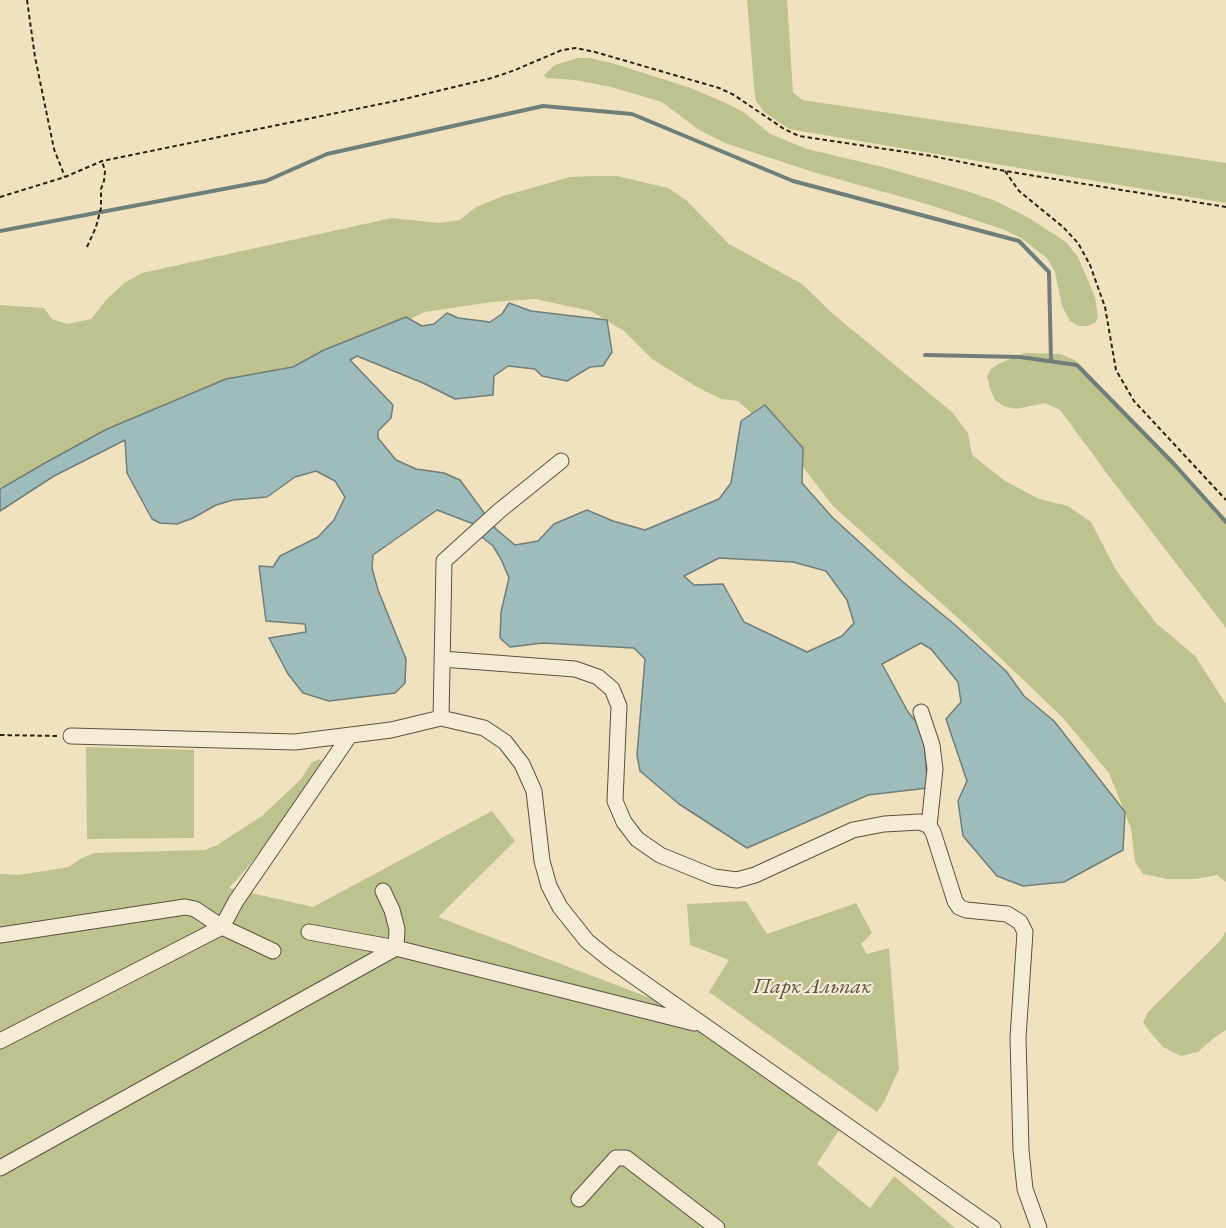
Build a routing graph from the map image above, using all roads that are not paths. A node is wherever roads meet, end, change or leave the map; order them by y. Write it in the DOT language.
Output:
graph roads {
  1 [pos="561,461"];
  2 [pos="442,659"];
  3 [pos="921,712"];
  4 [pos="441,718"];
  5 [pos="350,735"];
  6 [pos="71,736"];
  7 [pos="929,826"];
  8 [pos="383,891"];
  9 [pos="222,927"];
  10 [pos="309,932"];
  11 [pos="0,935"];
  12 [pos="396,948"];
  13 [pos="273,951"];
  14 [pos="708,1027"];
  15 [pos="0,1041"];
  16 [pos="0,1168"];
  17 [pos="579,1199"];
  18 [pos="717,1228"];
  19 [pos="993,1228"];
  20 [pos="1039,1228"];
  1 -- 2 [label="lane"];
  2 -- 4 [label="lane"];
  2 -- 7 [label="lane"];
  3 -- 7 [label="lane"];
  4 -- 5 [label="lane"];
  4 -- 14 [label="lane"];
  5 -- 6 [label="lane"];
  5 -- 9 [label="lane"];
  7 -- 20 [label="lane"];
  8 -- 12 [label="lane"];
  9 -- 11 [label="lane"];
  9 -- 13 [label="lane"];
  9 -- 15 [label="lane"];
  10 -- 12 [label="lane"];
  12 -- 14 [label="lane"];
  12 -- 16 [label="lane"];
  14 -- 19 [label="lane"];
  17 -- 18 [label="lane"];
}
